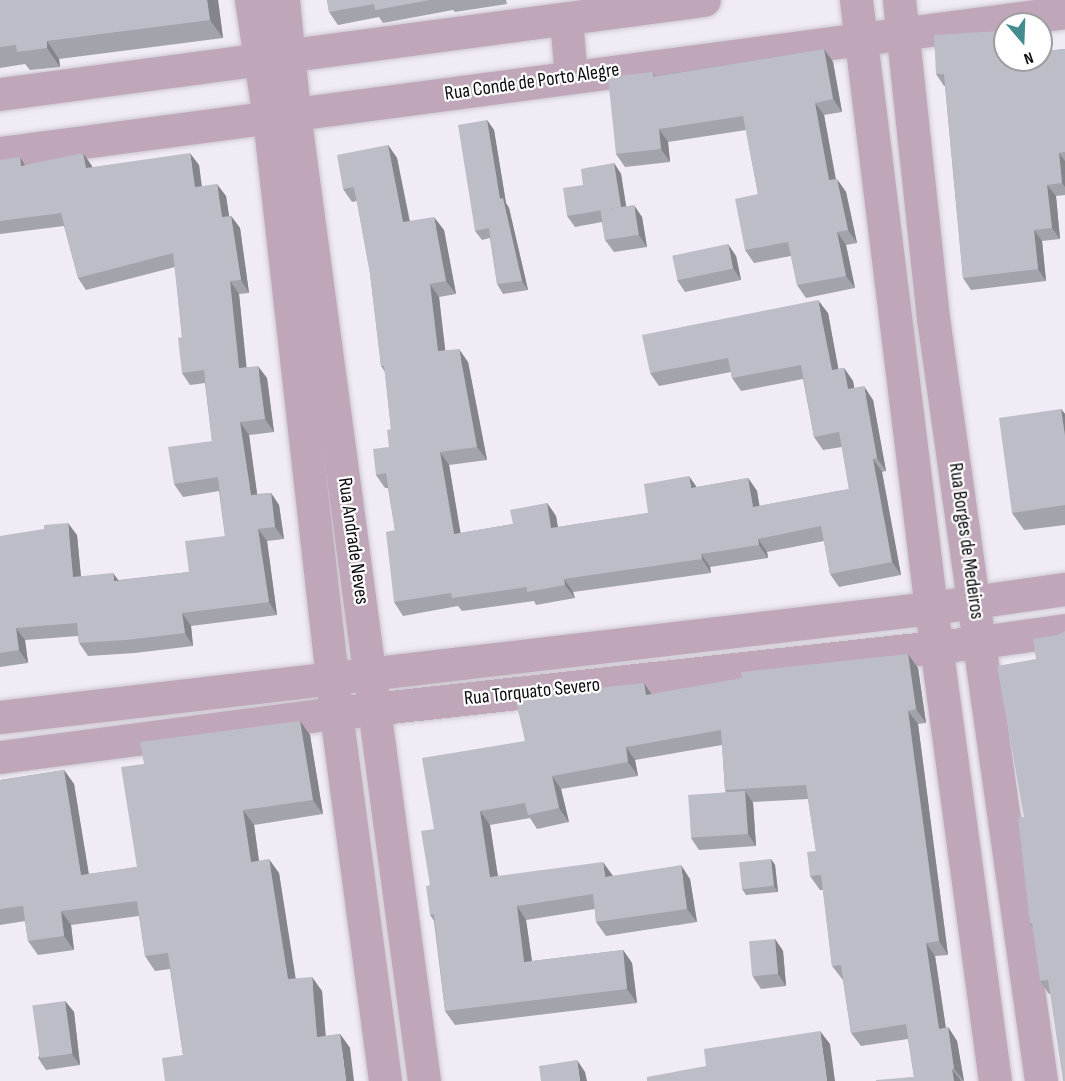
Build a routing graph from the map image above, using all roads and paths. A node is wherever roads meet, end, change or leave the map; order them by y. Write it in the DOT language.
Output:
graph roads {
  1 [pos="252,0"];
  2 [pos="283,0"];
  3 [pos="704,0"];
  4 [pos="856,0"];
  5 [pos="899,0"];
  6 [pos="1065,12"];
  7 [pos="566,19"];
  8 [pos="901,33"];
  9 [pos="858,38"];
  10 [pos="275,59"];
  11 [pos="571,77"];
  12 [pos="0,94"];
  13 [pos="282,116"];
  14 [pos="0,153"];
  15 [pos="933,318"];
  16 [pos="895,323"];
  17 [pos="316,386"];
  18 [pos="955,466"];
  19 [pos="914,472"];
  20 [pos="352,536"];
  21 [pos="317,538"];
  22 [pos="1065,589"];
  23 [pos="975,601"];
  24 [pos="931,608"];
  25 [pos="767,627"];
  26 [pos="1065,630"];
  27 [pos="980,642"];
  28 [pos="936,645"];
  29 [pos="772,664"];
  30 [pos="371,673"];
  31 [pos="332,677"];
  32 [pos="58,709"];
  33 [pos="375,709"];
  34 [pos="336,713"];
  35 [pos="0,717"];
  36 [pos="65,749"];
  37 [pos="0,758"];
  38 [pos="411,985"];
  39 [pos="374,991"];
  40 [pos="386,1081"];
  41 [pos="424,1081"];
  42 [pos="995,1081"];
  43 [pos="1041,1081"];
  1 -- 10 [label="street, Rua Andrade Neves"];
  2 -- 10 [label="street, Rua Andrade Neves"];
  3 -- 7 [label="street"];
  4 -- 9 [label="street"];
  5 -- 8 [label="street, Rua Borges de Medeiros"];
  6 -- 8 [label="street, Rua Conde de Porto Alegre"];
  7 -- 10 [label="street"];
  7 -- 11 [label="street"];
  8 -- 9 [label="street, Rua Conde de Porto Alegre"];
  8 -- 15 [label="street, Rua Borges de Medeiros"];
  9 -- 11 [label="street, Rua Conde de Porto Alegre"];
  9 -- 16 [label="street"];
  10 -- 12 [label="street"];
  10 -- 13 [label="street, Rua Andrade Neves"];
  11 -- 13 [label="street, Rua Conde de Porto Alegre"];
  13 -- 14 [label="street, Rua Conde de Porto Alegre"];
  13 -- 17 [label="street, Rua Andrade Neves"];
  15 -- 16 [label="street"];
  15 -- 18 [label="street, Rua Borges de Medeiros"];
  16 -- 19 [label="street"];
  17 -- 20 [label="street, Rua Andrade Neves"];
  17 -- 21 [label="street, Rua Andrade Neves"];
  18 -- 19 [label="street"];
  18 -- 23 [label="street, Rua Borges de Medeiros"];
  19 -- 24 [label="street"];
  20 -- 21 [label="street"];
  20 -- 30 [label="street, Rua Andrade Neves"];
  21 -- 31 [label="street, Rua Andrade Neves"];
  22 -- 23 [label="street, Rua Torquato Severo"];
  23 -- 24 [label="street, Rua Torquato Severo"];
  23 -- 27 [label="street, Rua Borges de Medeiros"];
  24 -- 25 [label="street, Rua Torquato Severo"];
  24 -- 28 [label="street"];
  25 -- 29 [label="street"];
  25 -- 30 [label="street, Rua Torquato Severo"];
  26 -- 27 [label="street, Rua Torquato Severo"];
  27 -- 28 [label="street, Rua Torquato Severo"];
  27 -- 43 [label="street, Rua Borges de Medeiros"];
  28 -- 29 [label="street, Rua Torquato Severo"];
  28 -- 42 [label="street"];
  29 -- 33 [label="street, Rua Torquato Severo"];
  30 -- 31 [label="street, Rua Torquato Severo"];
  30 -- 33 [label="street, Rua Andrade Neves"];
  31 -- 32 [label="street, Rua Torquato Severo"];
  31 -- 34 [label="street, Rua Andrade Neves"];
  32 -- 35 [label="street, Rua Torquato Severo"];
  32 -- 36 [label="street"];
  33 -- 34 [label="street, Rua Torquato Severo"];
  33 -- 38 [label="street, Rua Andrade Neves"];
  34 -- 36 [label="street, Rua Torquato Severo"];
  34 -- 39 [label="street, Rua Andrade Neves"];
  36 -- 37 [label="street, Rua Torquato Severo"];
  38 -- 39 [label="street"];
  38 -- 41 [label="street, Rua Andrade Neves"];
  39 -- 40 [label="street, Rua Andrade Neves"];
}
